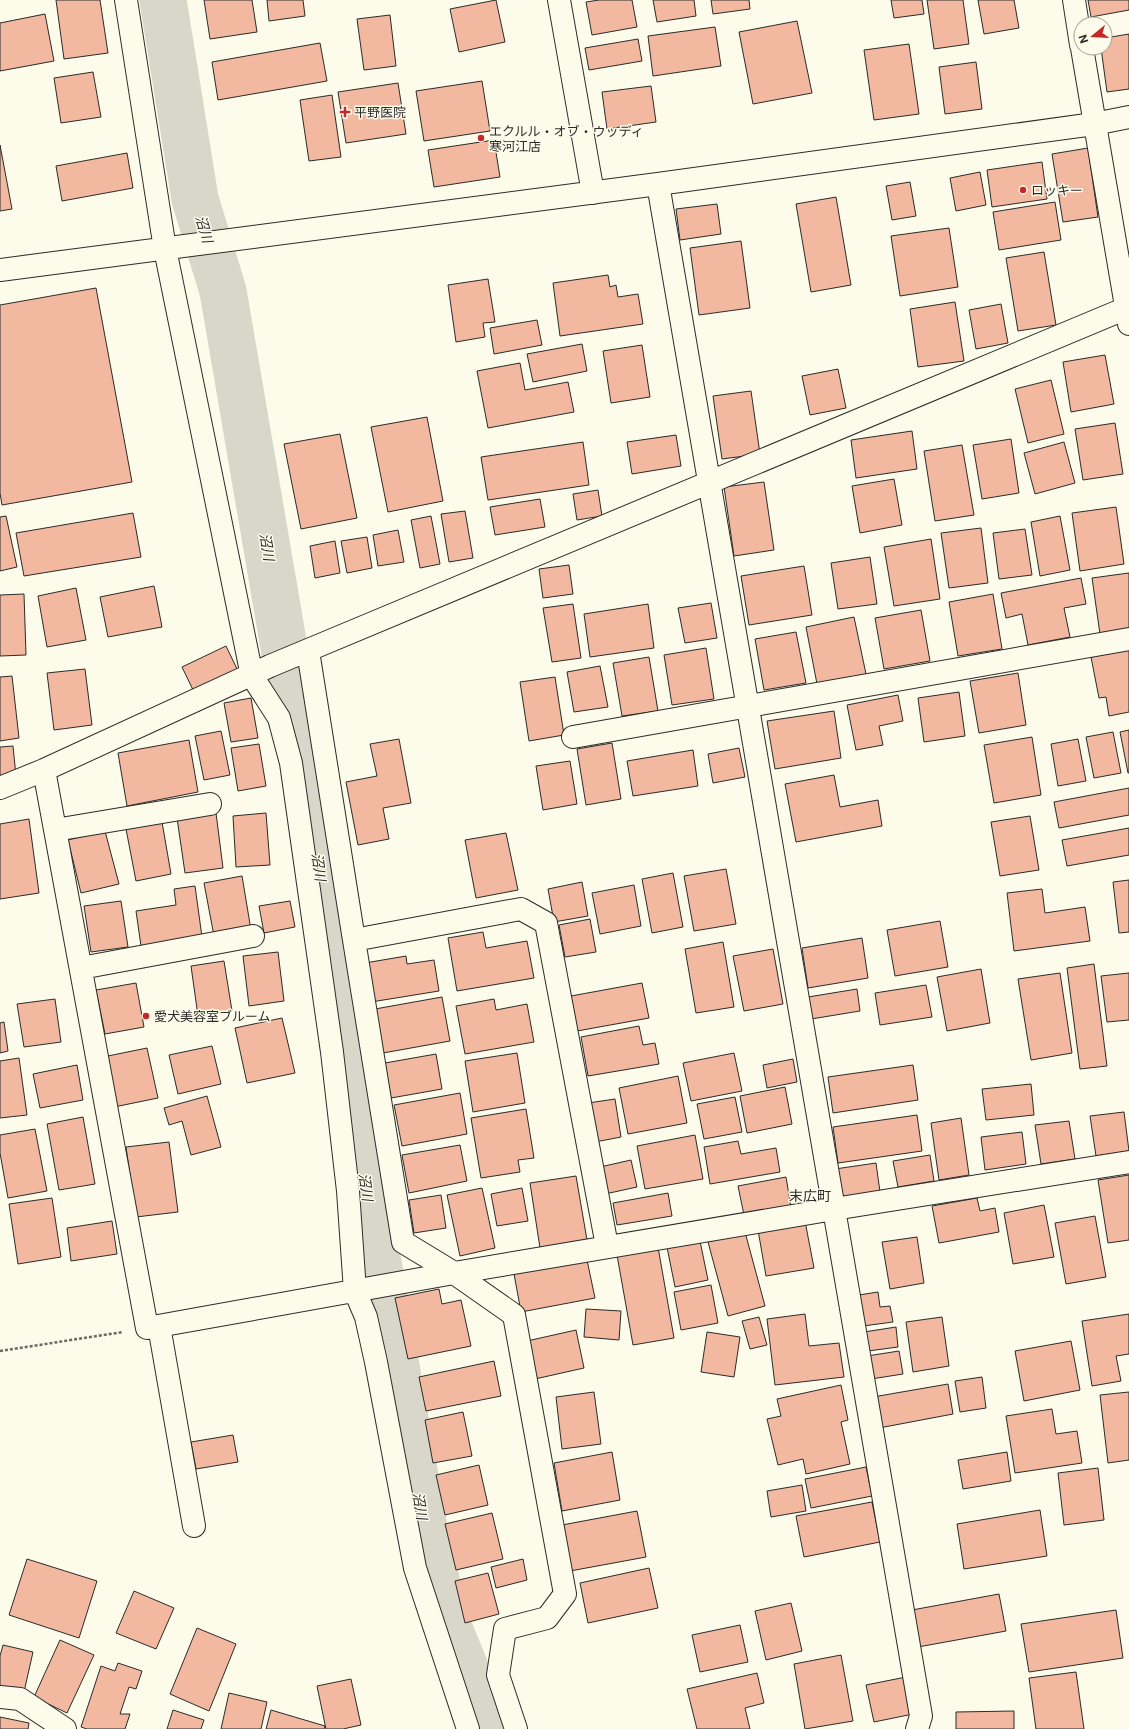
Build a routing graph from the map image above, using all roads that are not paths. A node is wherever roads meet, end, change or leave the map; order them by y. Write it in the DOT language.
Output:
graph roads {
  1 [pos="126,0"];
  2 [pos="559,0"];
  3 [pos="1074,0"];
  4 [pos="1076,16"];
  5 [pos="1083,56"];
  6 [pos="1129,117"];
  7 [pos="1094,124"];
  8 [pos="658,184"];
  9 [pos="593,192"];
  10 [pos="165,249"];
  11 [pos="0,270"];
  12 [pos="1128,314"];
  13 [pos="709,484"];
  14 [pos="1129,639"];
  15 [pos="304,653"];
  16 [pos="261,671"];
  17 [pos="747,707"];
  18 [pos="573,737"];
  19 [pos="44,770"];
  20 [pos="0,788"];
  21 [pos="210,804"];
  22 [pos="55,830"];
  23 [pos="253,936"];
  24 [pos="354,940"];
  25 [pos="80,968"];
  26 [pos="1129,1162"];
  27 [pos="834,1209"];
  28 [pos="607,1246"];
  29 [pos="454,1273"];
  30 [pos="355,1291"];
  31 [pos="153,1327"];
  32 [pos="194,1526"];
  33 [pos="0,1697"];
  34 [pos="65,1729"];
  35 [pos="468,1729"];
  36 [pos="516,1729"];
  37 [pos="918,1729"];
  1 -- 10 [label="street"];
  2 -- 9 [label="street"];
  3 -- 4 [label="street"];
  5 -- 7 [label="street"];
  6 -- 7 [label="street"];
  7 -- 8 [label="street"];
  7 -- 12 [label="street"];
  8 -- 9 [label="street"];
  8 -- 13 [label="street"];
  9 -- 10 [label="street"];
  10 -- 11 [label="street"];
  10 -- 16 [label="street"];
  12 -- 13 [label="street"];
  13 -- 15 [label="street"];
  13 -- 17 [label="street"];
  14 -- 17 [label="street"];
  15 -- 16 [label="street"];
  15 -- 24 [label="street"];
  16 -- 19 [label="street"];
  16 -- 30 [label="street"];
  17 -- 18 [label="street"];
  17 -- 27 [label="street"];
  19 -- 20 [label="street"];
  19 -- 22 [label="street"];
  21 -- 22 [label="street"];
  22 -- 25 [label="street"];
  23 -- 25 [label="street"];
  24 -- 28 [label="street"];
  24 -- 29 [label="street"];
  25 -- 31 [label="street"];
  26 -- 27 [label="street"];
  27 -- 28 [label="street"];
  27 -- 37 [label="street"];
  28 -- 29 [label="street"];
  29 -- 30 [label="street"];
  29 -- 36 [label="street"];
  30 -- 31 [label="street"];
  30 -- 35 [label="street"];
  31 -- 32 [label="street"];
  33 -- 34 [label="street"];
}
